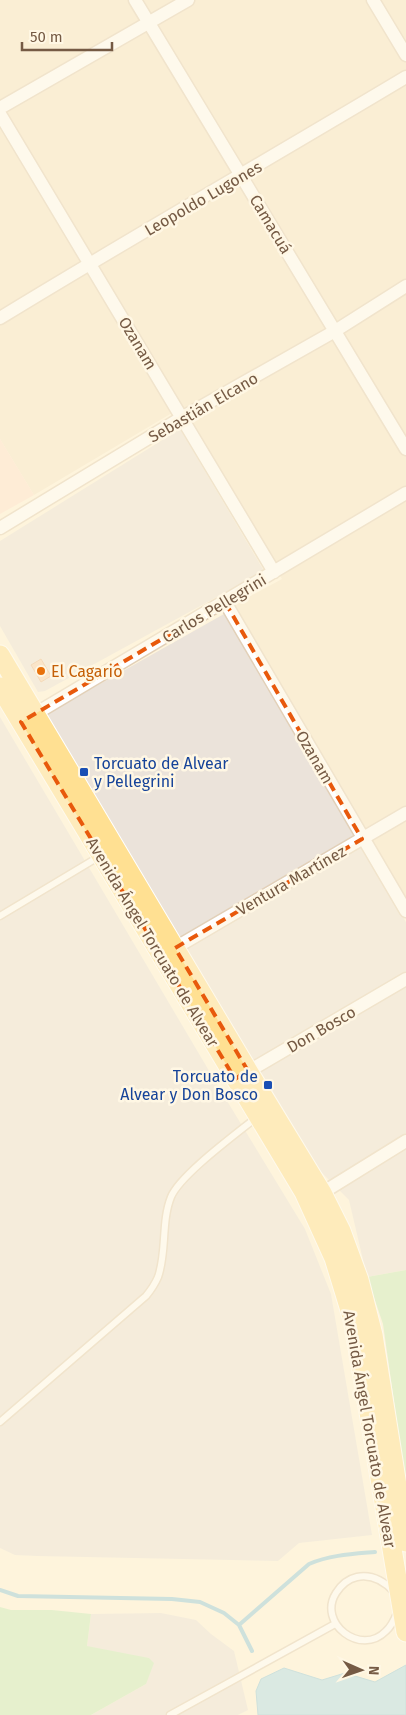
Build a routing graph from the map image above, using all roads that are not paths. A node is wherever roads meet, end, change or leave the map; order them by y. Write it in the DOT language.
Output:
graph roads {
  1 [pos="135,0"];
  2 [pos="188,0"];
  3 [pos="373,0"];
  4 [pos="148,23"];
  5 [pos="406,55"];
  6 [pos="406,77"];
  7 [pos="0,108"];
  8 [pos="0,114"];
  9 [pos="242,176"];
  10 [pos="90,263"];
  11 [pos="406,286"];
  12 [pos="0,318"];
  13 [pos="335,331"];
  14 [pos="183,417"];
  15 [pos="406,449"];
  16 [pos="406,493"];
  17 [pos="0,528"];
  18 [pos="274,572"];
  19 [pos="225,602"];
  20 [pos="0,655"];
  21 [pos="0,687"];
  22 [pos="28,718"];
  23 [pos="406,813"];
  24 [pos="362,839"];
  25 [pos="101,856"];
  26 [pos="406,912"];
  27 [pos="0,916"];
  28 [pos="175,948"];
  29 [pos="406,979"];
  30 [pos="242,1075"];
  31 [pos="258,1116"];
  32 [pos="406,1141"];
  33 [pos="322,1193"];
  34 [pos="0,1422"];
  35 [pos="406,1542"];
  36 [pos="400,1601"];
  37 [pos="335,1624"];
  38 [pos="406,1632"];
  39 [pos="170,1715"];
  1 -- 4 [label="street, Camacuá"];
  2 -- 4 [label="street"];
  3 -- 5 [label="street"];
  4 -- 7 [label="street"];
  4 -- 9 [label="street, Camacuá"];
  6 -- 9 [label="street, Leopoldo Lugones"];
  8 -- 10 [label="street, Ozanam"];
  9 -- 10 [label="street, Leopoldo Lugones"];
  9 -- 13 [label="street, Camacuá"];
  10 -- 12 [label="street, Leopoldo Lugones"];
  10 -- 14 [label="street, Ozanam"];
  11 -- 13 [label="street, Sebastián Elcano"];
  13 -- 14 [label="street, Sebastián Elcano"];
  13 -- 15 [label="street, Camacuá"];
  14 -- 17 [label="street, Sebastián Elcano"];
  14 -- 18 [label="street, Ozanam"];
  16 -- 18 [label="street, Carlos Pellegrini"];
  18 -- 19 [label="street, Carlos Pellegrini"];
  19 -- 22 [label="street, Carlos Pellegrini"];
  19 -- 24 [label="street, Ozanam"];
  20 -- 22 [label="main road, Avenida Ángel Torcuato de Alvear"];
  21 -- 22 [label="main road, Avenida Ángel Torcuato de Alvear"];
  22 -- 25 [label="main road, Avenida Ángel Torcuato de Alvear"];
  22 -- 28 [label="main road, Avenida Ángel Torcuato de Alvear"];
  23 -- 24 [label="street, Ventura Martínez"];
  24 -- 26 [label="street, Ozanam"];
  24 -- 28 [label="street, Ventura Martínez"];
  25 -- 27 [label="lane"];
  25 -- 30 [label="main road, Avenida Ángel Torcuato de Alvear"];
  28 -- 30 [label="main road, Avenida Ángel Torcuato de Alvear"];
  29 -- 30 [label="street, Don Bosco"];
  30 -- 31 [label="main road, Avenida Ángel Torcuato de Alvear"];
  30 -- 33 [label="main road, Avenida Ángel Torcuato de Alvear"];
  31 -- 34 [label="lane"];
  31 -- 36 [label="main road, Avenida Ángel Torcuato de Alvear"];
  32 -- 33 [label="street"];
  33 -- 35 [label="main road, Avenida Ángel Torcuato de Alvear"];
  36 -- 37 [label="lane"];
  36 -- 37 [label="lane"];
  36 -- 38 [label="main road, Avenida Ángel Torcuato de Alvear"];
  37 -- 39 [label="lane"];
}
